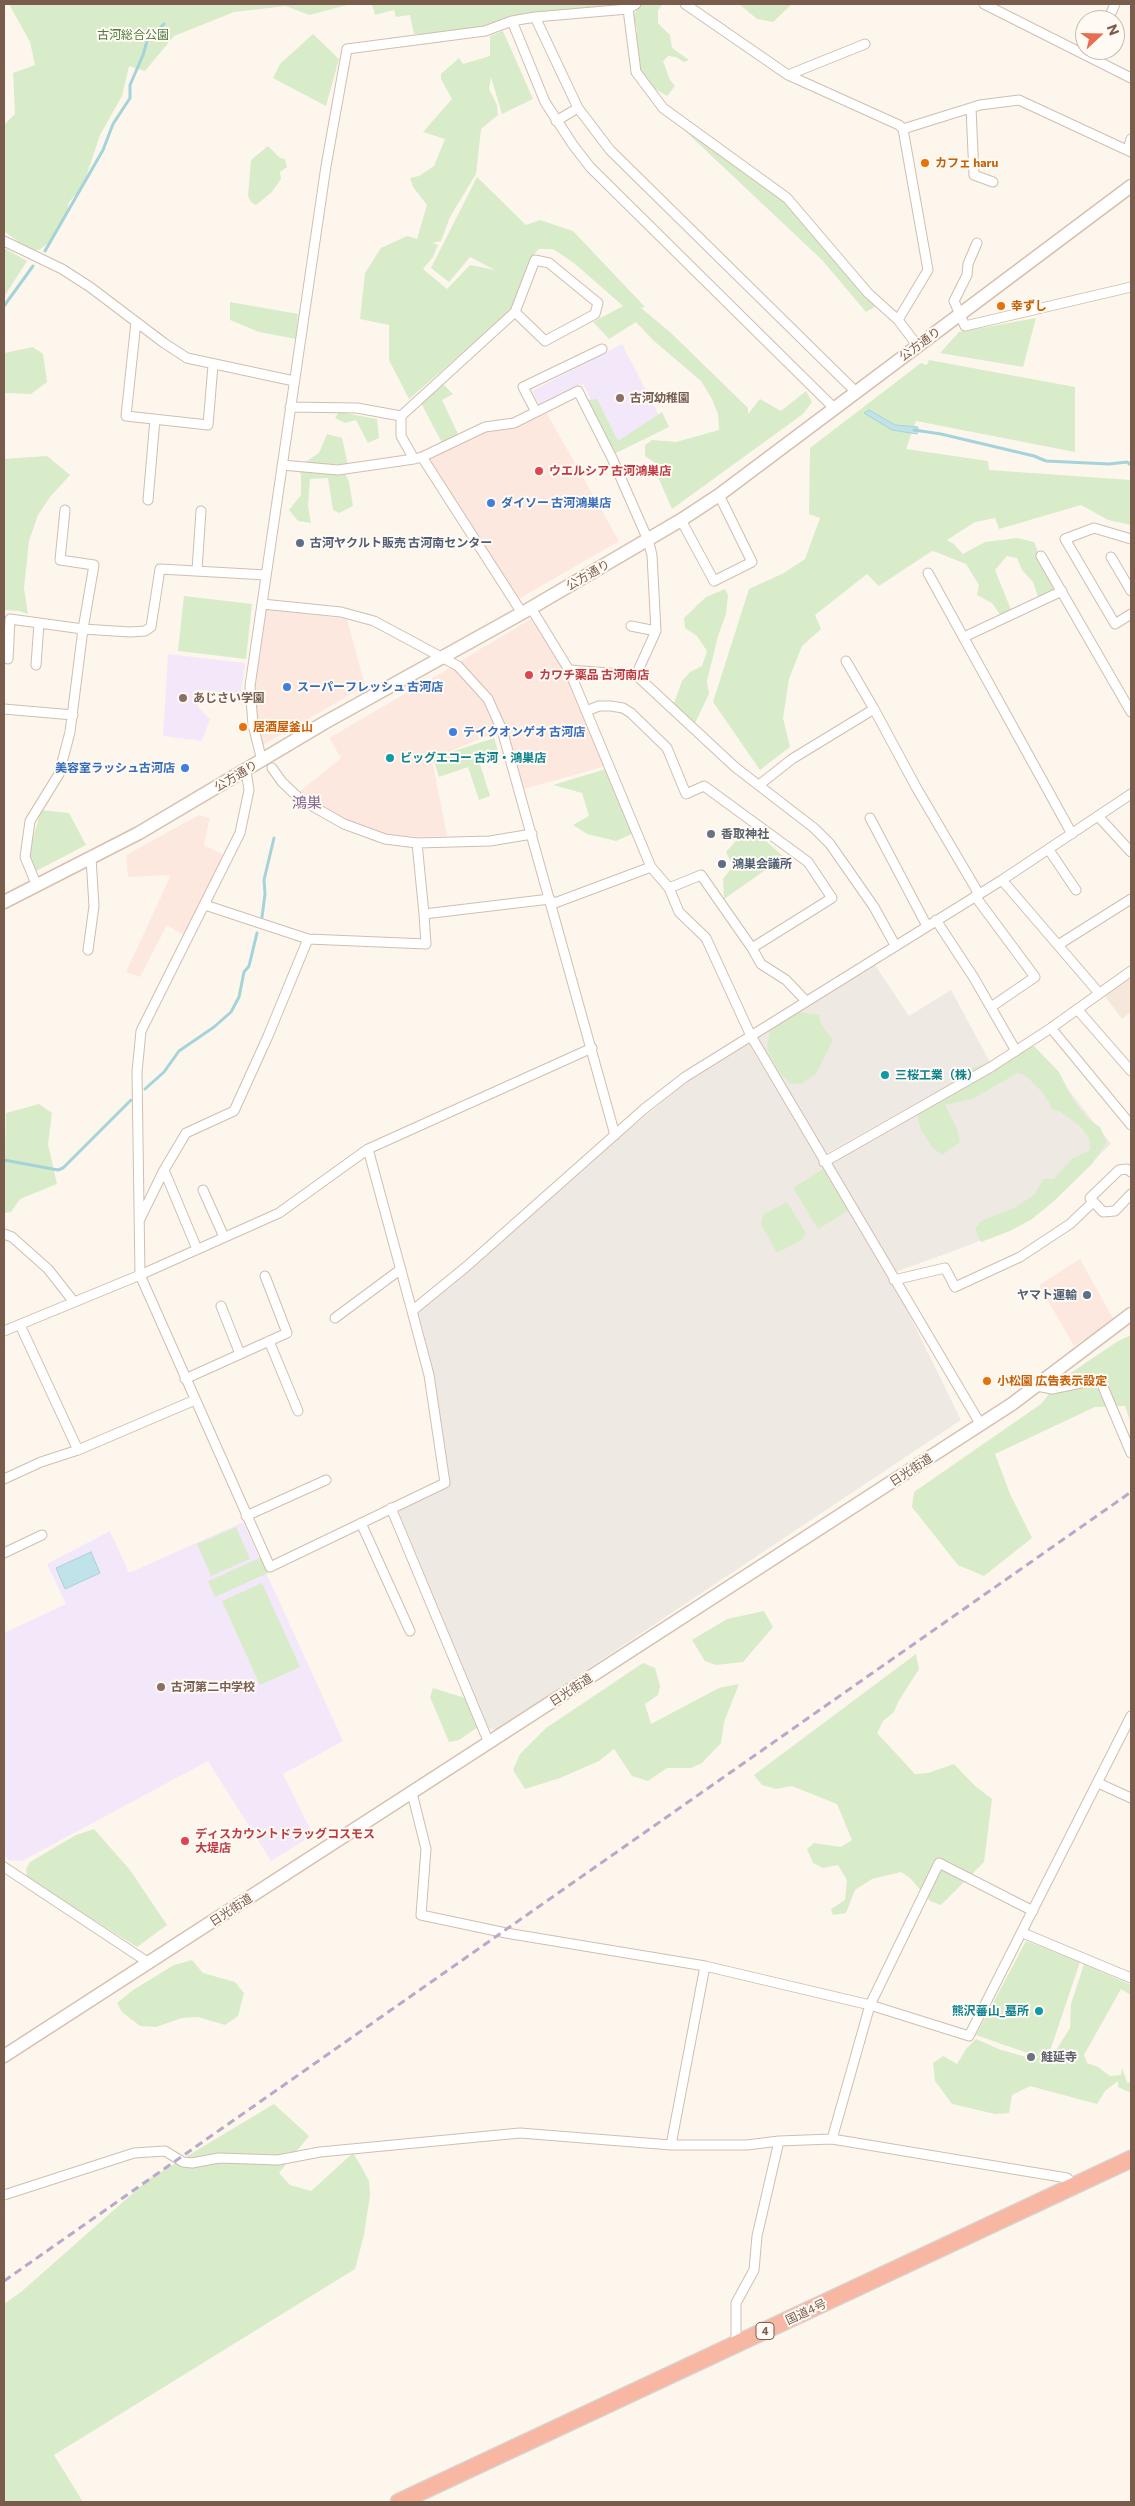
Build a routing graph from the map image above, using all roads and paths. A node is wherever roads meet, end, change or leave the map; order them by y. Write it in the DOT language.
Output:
graph roads {
  1 [pos="636,4"];
  2 [pos="685,4"];
  3 [pos="989,5"];
  4 [pos="628,9"];
  5 [pos="535,17"];
  6 [pos="512,22"];
  7 [pos="865,44"];
  8 [pos="1075,45"];
  9 [pos="1104,60"];
  10 [pos="788,75"];
  11 [pos="1131,78"];
  12 [pos="578,108"];
  13 [pos="971,108"];
  14 [pos="556,121"];
  15 [pos="903,129"];
  16 [pos="1131,139"];
  17 [pos="1129,151"];
  18 [pos="992,182"];
  19 [pos="1131,186"];
  20 [pos="4,241"];
  21 [pos="977,243"];
  22 [pos="1131,287"];
  23 [pos="515,312"];
  24 [pos="959,316"];
  25 [pos="898,320"];
  26 [pos="136,322"];
  27 [pos="917,345"];
  28 [pos="602,349"];
  29 [pos="214,364"];
  30 [pos="294,381"];
  31 [pos="856,392"];
  32 [pos="290,407"];
  33 [pos="834,408"];
  34 [pos="536,412"];
  35 [pos="401,416"];
  36 [pos="155,419"];
  37 [pos="418,458"];
  38 [pos="282,466"];
  39 [pos="719,495"];
  40 [pos="148,500"];
  41 [pos="65,510"];
  42 [pos="201,511"];
  43 [pos="681,520"];
  44 [pos="1131,539"];
  45 [pos="648,540"];
  46 [pos="1041,556"];
  47 [pos="1111,557"];
  48 [pos="197,570"];
  49 [pos="928,573"];
  50 [pos="266,575"];
  51 [pos="1062,591"];
  52 [pos="1131,591"];
  53 [pos="262,604"];
  54 [pos="526,610"];
  55 [pos="1131,614"];
  56 [pos="40,623"];
  57 [pos="631,626"];
  58 [pos="83,629"];
  59 [pos="656,631"];
  60 [pos="964,637"];
  61 [pos="443,657"];
  62 [pos="8,659"];
  63 [pos="846,661"];
  64 [pos="36,665"];
  65 [pos="569,670"];
  66 [pos="636,675"];
  67 [pos="874,708"];
  68 [pos="4,709"];
  69 [pos="586,711"];
  70 [pos="1131,712"];
  71 [pos="73,715"];
  72 [pos="267,764"];
  73 [pos="246,771"];
  74 [pos="760,785"];
  75 [pos="1131,794"];
  76 [pos="1098,816"];
  77 [pos="870,818"];
  78 [pos="532,834"];
  79 [pos="1072,834"];
  80 [pos="417,843"];
  81 [pos="1049,850"];
  82 [pos="1131,852"];
  83 [pos="91,858"];
  84 [pos="651,867"];
  85 [pos="1002,880"];
  86 [pos="37,886"];
  87 [pos="669,888"];
  88 [pos="1076,890"];
  89 [pos="977,895"];
  90 [pos="1131,899"];
  91 [pos="4,902"];
  92 [pos="551,902"];
  93 [pos="205,905"];
  94 [pos="424,914"];
  95 [pos="936,920"];
  96 [pos="927,926"];
  97 [pos="308,939"];
  98 [pos="895,945"];
  99 [pos="1058,946"];
  100 [pos="752,948"];
  101 [pos="88,950"];
  102 [pos="1131,971"];
  103 [pos="1099,993"];
  104 [pos="806,1001"];
  105 [pos="991,1008"];
  106 [pos="1077,1009"];
  107 [pos="1051,1028"];
  108 [pos="752,1036"];
  109 [pos="592,1048"];
  110 [pos="1016,1051"];
  111 [pos="1131,1071"];
  112 [pos="1131,1125"];
  113 [pos="615,1135"];
  114 [pos="368,1149"];
  115 [pos="824,1162"];
  116 [pos="164,1170"];
  117 [pos="1131,1172"];
  118 [pos="203,1190"];
  119 [pos="1131,1194"];
  120 [pos="1092,1203"];
  121 [pos="139,1221"];
  122 [pos="4,1234"];
  123 [pos="224,1238"];
  124 [pos="197,1249"];
  125 [pos="401,1269"];
  126 [pos="140,1275"];
  127 [pos="265,1276"];
  128 [pos="894,1280"];
  129 [pos="74,1302"];
  130 [pos="221,1306"];
  131 [pos="412,1311"];
  132 [pos="1131,1314"];
  133 [pos="335,1318"];
  134 [pos="20,1325"];
  135 [pos="5,1328"];
  136 [pos="269,1341"];
  137 [pos="240,1354"];
  138 [pos="185,1379"];
  139 [pos="1037,1386"];
  140 [pos="195,1400"];
  141 [pos="298,1411"];
  142 [pos="981,1425"];
  143 [pos="78,1450"];
  144 [pos="1131,1453"];
  145 [pos="4,1479"];
  146 [pos="326,1480"];
  147 [pos="392,1508"];
  148 [pos="246,1516"];
  149 [pos="361,1523"];
  150 [pos="42,1534"];
  151 [pos="4,1553"];
  152 [pos="410,1631"];
  153 [pos="1131,1716"];
  154 [pos="489,1743"];
  155 [pos="1098,1783"];
  156 [pos="412,1793"];
  157 [pos="1131,1798"];
  158 [pos="4,1867"];
  159 [pos="1033,1911"];
  160 [pos="1022,1933"];
  161 [pos="148,1963"];
  162 [pos="705,1966"];
  163 [pos="1131,1978"];
  164 [pos="870,2005"];
  165 [pos="4,2056"];
  166 [pos="832,2139"];
  167 [pos="779,2141"];
  168 [pos="671,2145"];
  169 [pos="1131,2159"];
  170 [pos="1074,2185"];
  171 [pos="4,2195"];
  172 [pos="736,2345"];
  173 [pos="399,2502"];
  1 -- 4 [label="street"];
  2 -- 10 [label="street"];
  3 -- 8 [label="street"];
  4 -- 5 [label="street"];
  4 -- 25 [label="street"];
  5 -- 6 [label="street"];
  5 -- 12 [label="street"];
  6 -- 14 [label="street"];
  6 -- 30 [label="street"];
  7 -- 10 [label="street"];
  9 -- 11 [label="street"];
  10 -- 15 [label="street"];
  12 -- 14 [label="street"];
  12 -- 31 [label="street"];
  13 -- 15 [label="street"];
  13 -- 17 [label="street"];
  13 -- 18 [label="street"];
  14 -- 33 [label="street"];
  15 -- 25 [label="street"];
  16 -- 17 [label="street"];
  19 -- 24 [label="main road, 公方通り"];
  20 -- 26 [label="street"];
  21 -- 24 [label="street"];
  22 -- 24 [label="street"];
  23 -- 23 [label="street"];
  23 -- 35 [label="street"];
  24 -- 27 [label="main road, 公方通り"];
  25 -- 27 [label="street"];
  26 -- 29 [label="street"];
  26 -- 36 [label="street"];
  27 -- 31 [label="main road, 公方通り"];
  28 -- 34 [label="street"];
  29 -- 30 [label="street"];
  29 -- 36 [label="street"];
  30 -- 32 [label="street"];
  31 -- 33 [label="main road, 公方通り"];
  32 -- 35 [label="street"];
  32 -- 38 [label="street"];
  33 -- 39 [label="main road, 公方通り"];
  34 -- 37 [label="street"];
  34 -- 45 [label="street"];
  35 -- 37 [label="street"];
  36 -- 40 [label="street"];
  37 -- 38 [label="street"];
  37 -- 54 [label="street"];
  38 -- 50 [label="street"];
  39 -- 43 [label="main road, 公方通り"];
  39 -- 43 [label="street"];
  41 -- 58 [label="street"];
  42 -- 48 [label="street"];
  43 -- 45 [label="main road, 公方通り"];
  44 -- 55 [label="street"];
  45 -- 54 [label="main road, 公方通り"];
  45 -- 59 [label="street"];
  46 -- 51 [label="street"];
  47 -- 52 [label="street"];
  48 -- 50 [label="street"];
  48 -- 58 [label="street"];
  49 -- 60 [label="street"];
  50 -- 53 [label="street"];
  51 -- 60 [label="street"];
  51 -- 70 [label="street"];
  53 -- 61 [label="street"];
  53 -- 72 [label="street"];
  54 -- 61 [label="main road, 公方通り"];
  54 -- 65 [label="street"];
  56 -- 58 [label="street"];
  56 -- 62 [label="street"];
  56 -- 64 [label="street"];
  57 -- 59 [label="street"];
  58 -- 71 [label="street"];
  59 -- 66 [label="street"];
  60 -- 79 [label="street"];
  61 -- 72 [label="main road, 公方通り"];
  61 -- 78 [label="street"];
  63 -- 67 [label="street"];
  65 -- 66 [label="street"];
  65 -- 69 [label="street"];
  66 -- 74 [label="street"];
  67 -- 74 [label="street"];
  67 -- 89 [label="street"];
  68 -- 71 [label="street"];
  69 -- 84 [label="street"];
  69 -- 100 [label="street"];
  71 -- 86 [label="street"];
  72 -- 73 [label="main road, 公方通り"];
  72 -- 80 [label="street"];
  73 -- 83 [label="main road, 公方通り"];
  73 -- 93 [label="street"];
  74 -- 98 [label="street"];
  75 -- 76 [label="street"];
  76 -- 79 [label="street"];
  76 -- 82 [label="street"];
  77 -- 96 [label="street"];
  78 -- 80 [label="street"];
  78 -- 92 [label="street"];
  79 -- 81 [label="street"];
  80 -- 94 [label="street"];
  81 -- 85 [label="street"];
  81 -- 88 [label="street"];
  83 -- 86 [label="main road, 公方通り"];
  83 -- 101 [label="street"];
  84 -- 87 [label="street"];
  84 -- 92 [label="street"];
  85 -- 89 [label="street"];
  85 -- 99 [label="street"];
  86 -- 91 [label="main road, 公方通り"];
  87 -- 100 [label="street"];
  87 -- 108 [label="street"];
  89 -- 95 [label="street"];
  89 -- 105 [label="street"];
  90 -- 99 [label="street"];
  92 -- 94 [label="street"];
  92 -- 109 [label="street"];
  93 -- 97 [label="street"];
  93 -- 121 [label="street"];
  94 -- 97 [label="street"];
  95 -- 96 [label="street"];
  95 -- 105 [label="street"];
  96 -- 98 [label="street"];
  97 -- 116 [label="street"];
  98 -- 104 [label="street"];
  99 -- 103 [label="street"];
  100 -- 104 [label="street"];
  102 -- 103 [label="street"];
  103 -- 106 [label="street"];
  104 -- 108 [label="street"];
  105 -- 110 [label="street"];
  106 -- 107 [label="street"];
  106 -- 111 [label="street"];
  107 -- 110 [label="street"];
  107 -- 112 [label="street"];
  108 -- 113 [label="street"];
  108 -- 115 [label="street"];
  109 -- 113 [label="street"];
  109 -- 114 [label="street"];
  110 -- 115 [label="street"];
  113 -- 131 [label="street"];
  114 -- 123 [label="street"];
  114 -- 125 [label="street"];
  115 -- 128 [label="street"];
  116 -- 121 [label="street"];
  116 -- 124 [label="street"];
  117 -- 120 [label="street"];
  118 -- 123 [label="street"];
  119 -- 120 [label="street"];
  120 -- 128 [label="street"];
  121 -- 126 [label="street"];
  122 -- 129 [label="street"];
  123 -- 124 [label="street"];
  124 -- 126 [label="street"];
  125 -- 131 [label="street"];
  125 -- 133 [label="street"];
  126 -- 129 [label="street"];
  126 -- 138 [label="street"];
  127 -- 136 [label="street"];
  128 -- 142 [label="street"];
  129 -- 134 [label="street"];
  130 -- 137 [label="street"];
  131 -- 147 [label="street"];
  132 -- 139 [label="main road, 日光街道"];
  134 -- 135 [label="street"];
  134 -- 143 [label="street"];
  136 -- 137 [label="street"];
  136 -- 141 [label="street"];
  137 -- 138 [label="street"];
  138 -- 140 [label="street"];
  139 -- 142 [label="main road, 日光街道"];
  139 -- 144 [label="street"];
  140 -- 143 [label="street"];
  140 -- 148 [label="street"];
  142 -- 154 [label="main road, 日光街道"];
  143 -- 145 [label="street"];
  146 -- 148 [label="street"];
  147 -- 149 [label="street"];
  147 -- 154 [label="street"];
  148 -- 149 [label="street"];
  149 -- 152 [label="street"];
  150 -- 151 [label="street"];
  153 -- 155 [label="street"];
  154 -- 156 [label="main road, 日光街道"];
  155 -- 157 [label="street"];
  155 -- 159 [label="street"];
  156 -- 161 [label="main road, 日光街道"];
  156 -- 162 [label="street"];
  158 -- 161 [label="street"];
  159 -- 160 [label="street"];
  159 -- 164 [label="street"];
  160 -- 163 [label="street"];
  160 -- 164 [label="street"];
  161 -- 165 [label="main road, 日光街道"];
  162 -- 164 [label="street"];
  162 -- 168 [label="street"];
  164 -- 166 [label="street"];
  166 -- 167 [label="street"];
  166 -- 170 [label="street"];
  167 -- 168 [label="street"];
  167 -- 172 [label="street"];
  168 -- 171 [label="street"];
  169 -- 170 [label="highway, 国道4号 / 4"];
  170 -- 172 [label="highway, 国道4号 / 4"];
  172 -- 173 [label="highway, 国道4号 / 4"];
}
